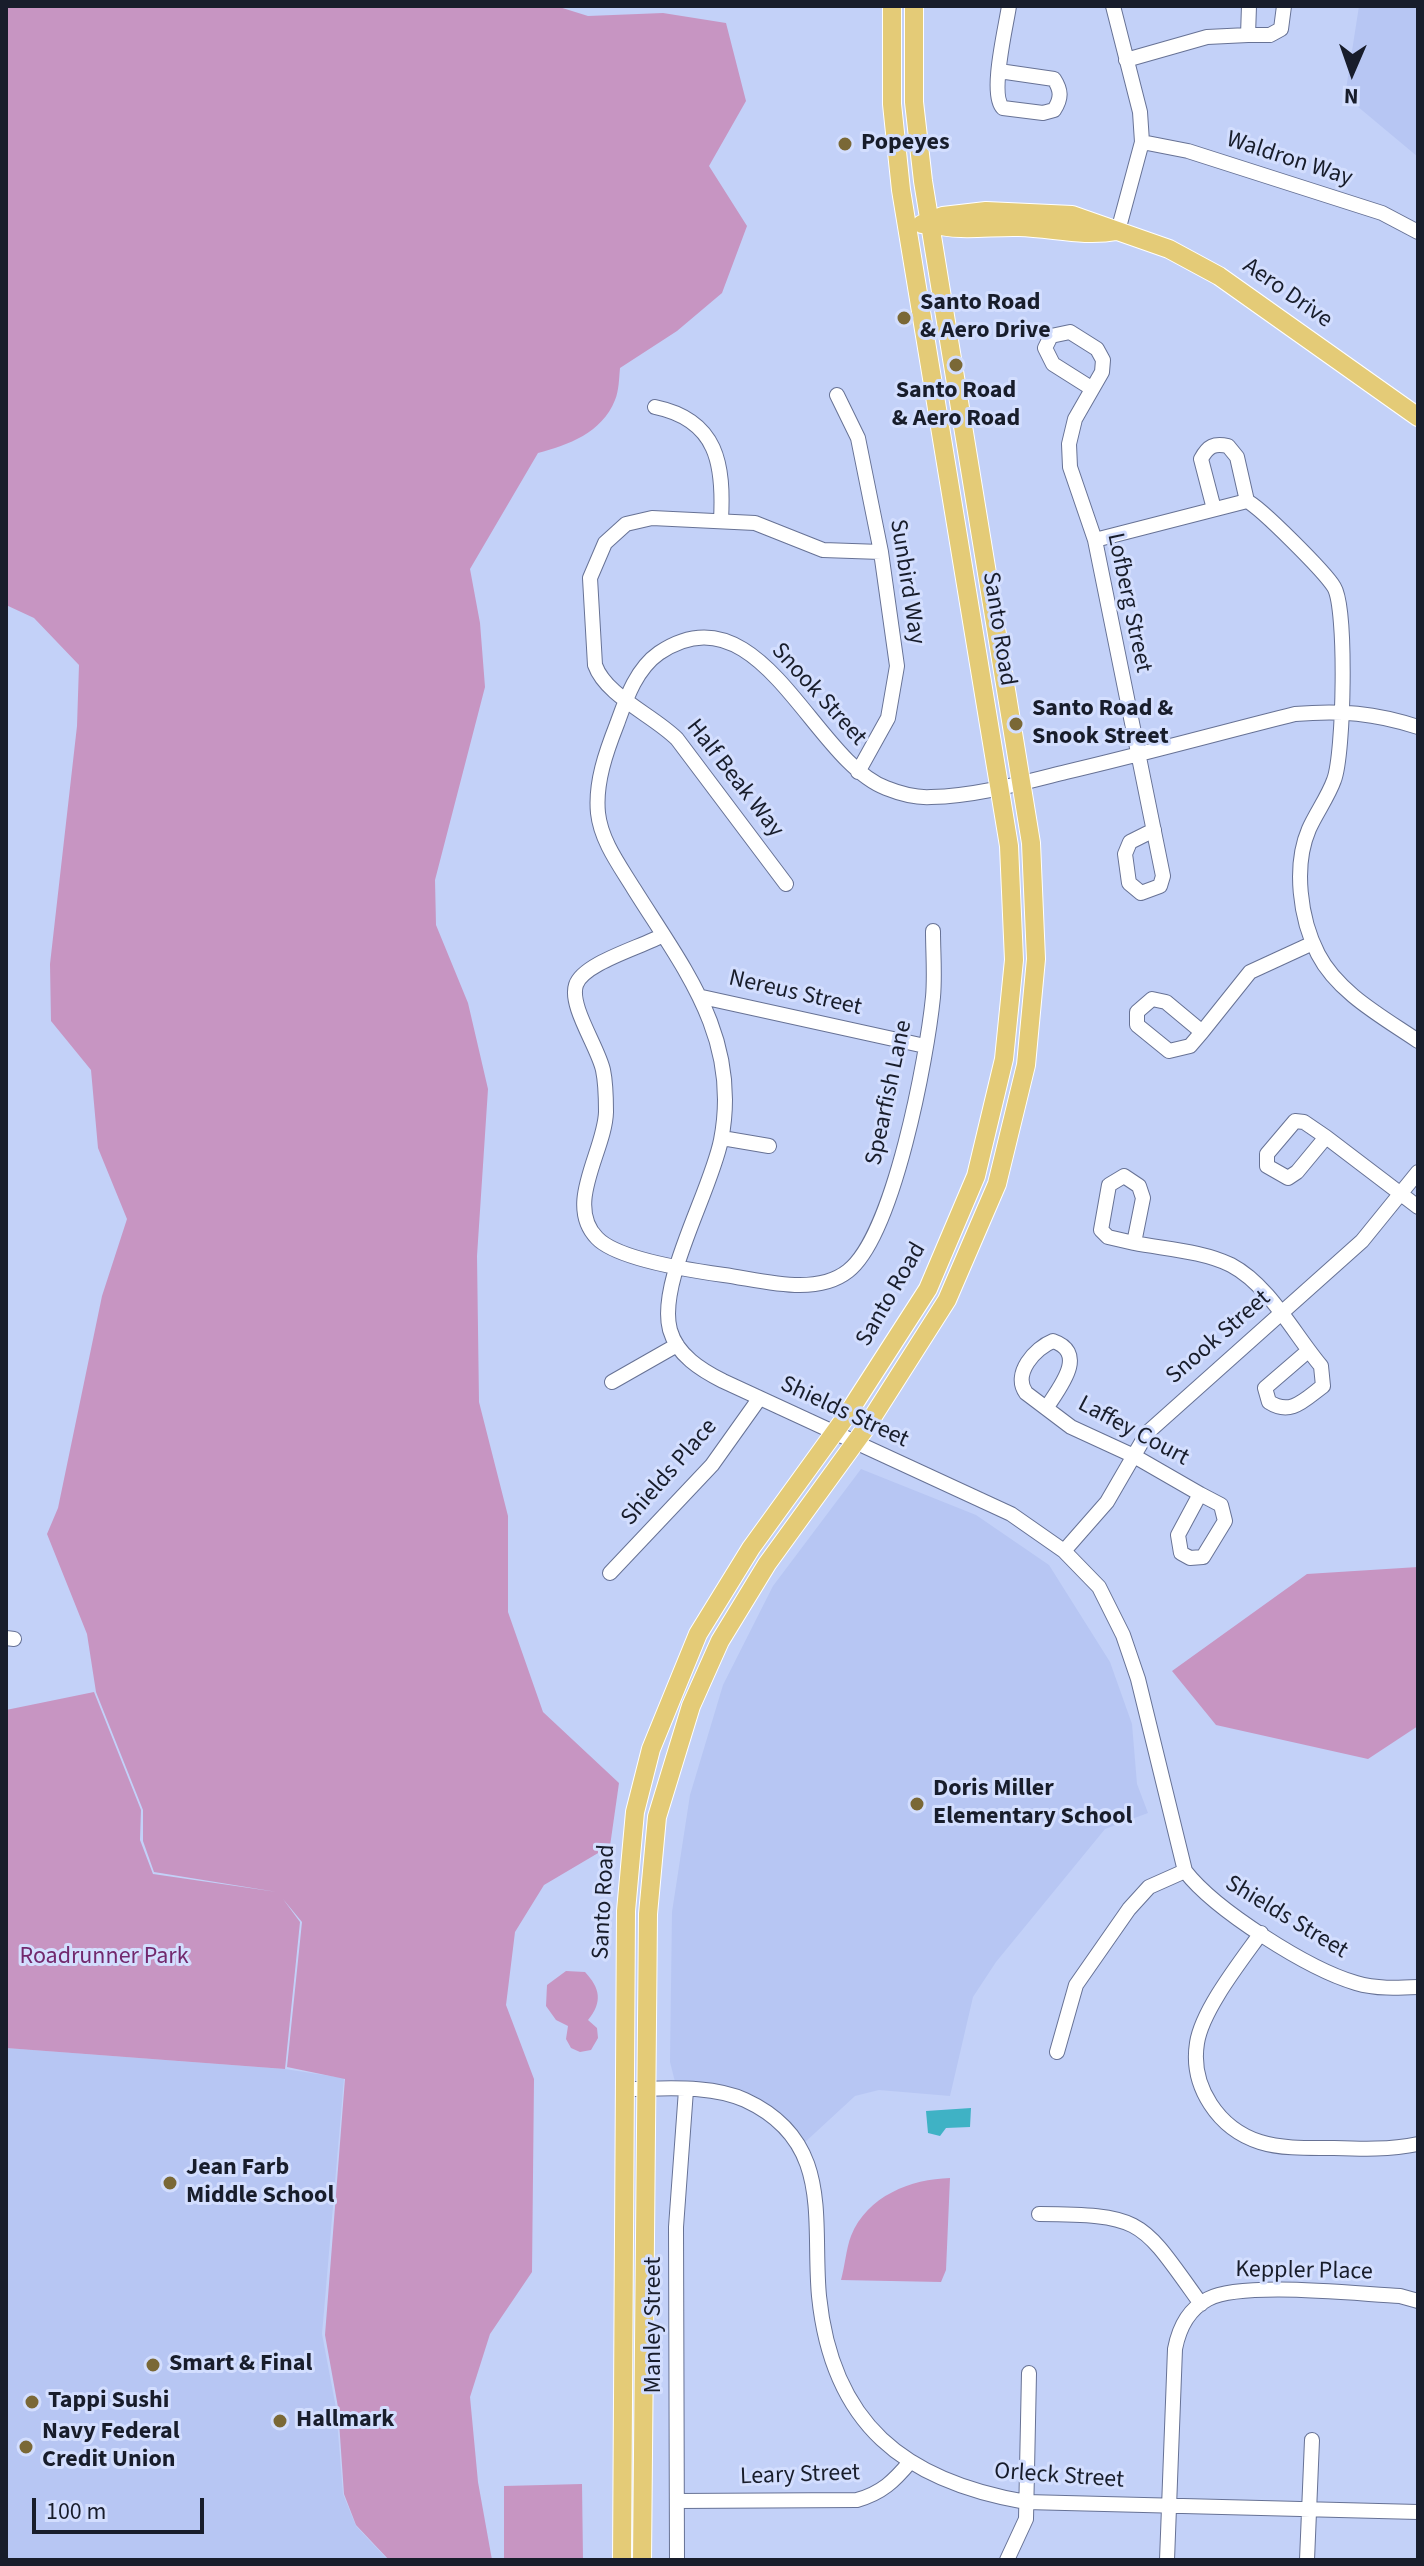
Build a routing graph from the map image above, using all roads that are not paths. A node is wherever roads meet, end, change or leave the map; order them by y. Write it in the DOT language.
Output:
graph roads {
  1 [pos="892,6"];
  2 [pos="914,6"];
  3 [pos="1009,6"];
  4 [pos="1113,6"];
  5 [pos="1249,6"];
  6 [pos="1284,6"];
  7 [pos="1248,35"];
  8 [pos="1126,60"];
  9 [pos="999,71"];
  10 [pos="1142,142"];
  11 [pos="930,223"];
  12 [pos="908,227"];
  13 [pos="1118,231"];
  14 [pos="1418,232"];
  15 [pos="1091,388"];
  16 [pos="837,395"];
  17 [pos="655,407"];
  18 [pos="1418,417"];
  19 [pos="1247,501"];
  20 [pos="1214,509"];
  21 [pos="721,520"];
  22 [pos="1095,540"];
  23 [pos="881,552"];
  24 [pos="626,699"];
  25 [pos="1341,710"];
  26 [pos="1418,727"];
  27 [pos="1137,755"];
  28 [pos="858,772"];
  29 [pos="1022,782"];
  30 [pos="1000,787"];
  31 [pos="1154,830"];
  32 [pos="786,884"];
  33 [pos="933,931"];
  34 [pos="663,935"];
  35 [pos="1313,943"];
  36 [pos="702,997"];
  37 [pos="1202,1032"];
  38 [pos="1418,1041"];
  39 [pos="925,1046"];
  40 [pos="1326,1137"];
  41 [pos="722,1138"];
  42 [pos="769,1146"];
  43 [pos="1418,1172"];
  44 [pos="1403,1194"];
  45 [pos="1418,1207"];
  46 [pos="1134,1243"];
  47 [pos="678,1268"];
  48 [pos="1281,1315"];
  49 [pos="677,1345"];
  50 [pos="1308,1351"];
  51 [pos="612,1382"];
  52 [pos="759,1399"];
  53 [pos="1047,1407"];
  54 [pos="834,1433"];
  55 [pos="855,1442"];
  56 [pos="1134,1456"];
  57 [pos="1200,1494"];
  58 [pos="1064,1551"];
  59 [pos="610,1573"];
  60 [pos="1185,1871"];
  61 [pos="1261,1933"];
  62 [pos="1418,1987"];
  63 [pos="1057,2052"];
  64 [pos="626,2089"];
  65 [pos="648,2089"];
  66 [pos="686,2090"];
  67 [pos="1418,2144"];
  68 [pos="1039,2214"];
  69 [pos="1418,2301"];
  70 [pos="1201,2304"];
  71 [pos="1029,2373"];
  72 [pos="1312,2440"];
  73 [pos="910,2462"];
  74 [pos="677,2501"];
  75 [pos="1026,2502"];
  76 [pos="1170,2505"];
  77 [pos="1311,2510"];
  78 [pos="1418,2512"];
  79 [pos="622,2560"];
  80 [pos="642,2560"];
  81 [pos="677,2560"];
  82 [pos="1007,2560"];
  83 [pos="1167,2560"];
  84 [pos="1307,2560"];
  1 -- 12 [label="main road, Santo Road"];
  2 -- 11 [label="main road, Santo Road"];
  3 -- 9 [label="street"];
  4 -- 8 [label="street"];
  5 -- 7 [label="street"];
  6 -- 7 [label="street"];
  7 -- 8 [label="street"];
  8 -- 10 [label="street"];
  9 -- 9 [label="street"];
  10 -- 13 [label="street"];
  10 -- 14 [label="street, Waldron Way"];
  11 -- 12 [label="main road, Aero Drive"];
  11 -- 13 [label="main road, Aero Drive"];
  11 -- 29 [label="main road, Santo Road"];
  12 -- 30 [label="main road, Santo Road"];
  13 -- 18 [label="main road, Aero Drive"];
  15 -- 22 [label="street, Lofberg Street"];
  16 -- 23 [label="street, Sunbird Way"];
  17 -- 21 [label="street"];
  19 -- 20 [label="street"];
  19 -- 20 [label="street"];
  19 -- 25 [label="street"];
  20 -- 22 [label="street"];
  21 -- 23 [label="street, Half Beak Way"];
  21 -- 24 [label="street, Half Beak Way"];
  22 -- 27 [label="street, Lofberg Street"];
  23 -- 28 [label="street, Sunbird Way"];
  24 -- 28 [label="street, Snook Street"];
  24 -- 32 [label="street, Half Beak Way"];
  24 -- 34 [label="street"];
  25 -- 26 [label="street, Snook Street"];
  25 -- 27 [label="street, Snook Street"];
  25 -- 35 [label="street"];
  27 -- 29 [label="street, Snook Street"];
  27 -- 31 [label="street, Lofberg Street"];
  28 -- 30 [label="street, Snook Street"];
  29 -- 30 [label="street, Snook Street"];
  29 -- 55 [label="main road, Santo Road"];
  30 -- 54 [label="main road, Santo Road"];
  33 -- 39 [label="street, Spearfish Lane"];
  34 -- 36 [label="street"];
  34 -- 47 [label="street, Spearfish Lane"];
  35 -- 37 [label="street"];
  35 -- 38 [label="street"];
  36 -- 39 [label="street, Nereus Street"];
  36 -- 41 [label="street"];
  39 -- 47 [label="street, Spearfish Lane"];
  40 -- 44 [label="street"];
  41 -- 42 [label="street"];
  41 -- 47 [label="street"];
  43 -- 44 [label="street, Snook Street"];
  44 -- 45 [label="street"];
  44 -- 48 [label="street, Snook Street"];
  46 -- 46 [label="street"];
  46 -- 48 [label="street"];
  47 -- 49 [label="street"];
  48 -- 50 [label="street"];
  48 -- 56 [label="street, Snook Street"];
  49 -- 51 [label="street"];
  49 -- 52 [label="street, Shields Street"];
  52 -- 54 [label="street, Shields Street"];
  52 -- 59 [label="street, Shields Place"];
  53 -- 53 [label="street, Laffey Court"];
  53 -- 56 [label="street, Laffey Court"];
  54 -- 55 [label="street, Shields Street"];
  54 -- 64 [label="main road, Santo Road"];
  55 -- 58 [label="street, Shields Street"];
  55 -- 65 [label="main road, Santo Road"];
  56 -- 57 [label="street, Laffey Court"];
  56 -- 58 [label="street, Snook Street"];
  58 -- 60 [label="street, Shields Street"];
  60 -- 61 [label="street, Shields Street"];
  60 -- 63 [label="street"];
  61 -- 62 [label="street, Shields Street"];
  61 -- 67 [label="street"];
  64 -- 65 [label="street, Orleck Street"];
  64 -- 79 [label="main road, Santo Road"];
  65 -- 66 [label="street, Orleck Street"];
  65 -- 80 [label="main road, Santo Road"];
  66 -- 73 [label="street, Orleck Street"];
  66 -- 74 [label="street, Manley Street"];
  68 -- 70 [label="street"];
  69 -- 70 [label="street, Keppler Place"];
  70 -- 76 [label="street"];
  71 -- 75 [label="street"];
  72 -- 77 [label="street"];
  73 -- 74 [label="street, Leary Street"];
  73 -- 75 [label="street, Orleck Street"];
  74 -- 81 [label="street, Manley Street"];
  75 -- 76 [label="street, Orleck Street"];
  75 -- 82 [label="street"];
  76 -- 77 [label="street, Orleck Street"];
  76 -- 83 [label="street"];
  77 -- 78 [label="street, Orleck Street"];
  77 -- 84 [label="street"];
}
